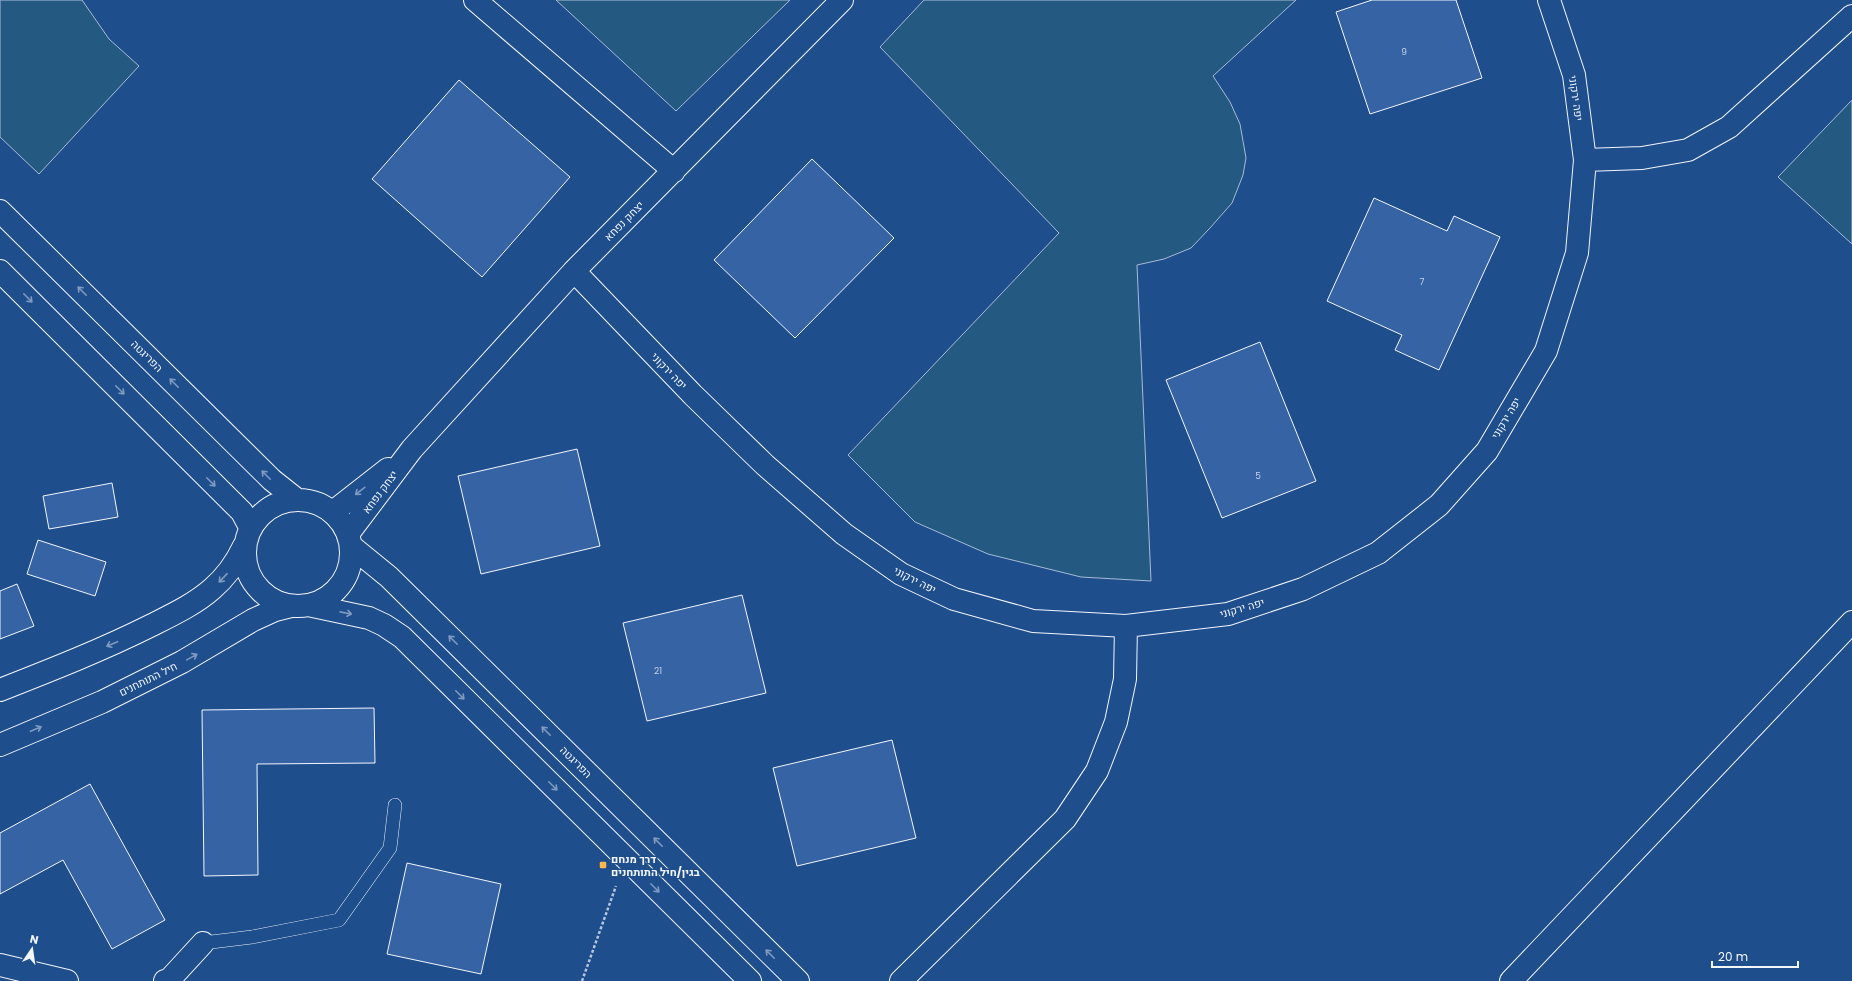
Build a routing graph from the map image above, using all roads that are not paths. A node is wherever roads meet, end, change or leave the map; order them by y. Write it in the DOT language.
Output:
graph roads {
  1 [pos="475,0"];
  2 [pos="842,0"];
  3 [pos="1549,0"];
  4 [pos="1852,16"];
  5 [pos="1584,160"];
  6 [pos="674,171"];
  7 [pos="0,211"];
  8 [pos="0,271"];
  9 [pos="574,271"];
  10 [pos="412,449"];
  11 [pos="296,499"];
  12 [pos="333,512"];
  13 [pos="247,536"];
  14 [pos="350,540"];
  15 [pos="299,606"];
  16 [pos="1852,622"];
  17 [pos="1126,626"];
  18 [pos="0,690"];
  19 [pos="0,745"];
  20 [pos="395,805"];
  21 [pos="203,943"];
  22 [pos="0,965"];
  23 [pos="67,981"];
  24 [pos="165,981"];
  25 [pos="750,981"];
  26 [pos="798,981"];
  27 [pos="901,981"];
  28 [pos="1511,981"];
  1 -- 6 [label="street"];
  2 -- 6 [label="street, יצחק נפחא"];
  3 -- 5 [label="street, יפה ירקוני"];
  4 -- 5 [label="street"];
  5 -- 17 [label="street, יפה ירקוני"];
  6 -- 9 [label="street, יצחק נפחא"];
  11 -- 7 [label="street, הפריגטה, one-way"];
  8 -- 13 [label="street, one-way"];
  9 -- 10 [label="street, יצחק נפחא"];
  9 -- 17 [label="street, יפה ירקוני"];
  10 -- 12 [label="street, יצחק נפחא, one-way"];
  10 -- 14 [label="street, יצחק נפחא"];
  11 -- 12 [label="street"];
  11 -- 13 [label="street"];
  12 -- 14 [label="street"];
  13 -- 15 [label="street"];
  13 -- 18 [label="street, one-way"];
  14 -- 15 [label="street"];
  26 -- 14 [label="street, הפריגטה, one-way"];
  19 -- 15 [label="street, חיל התותחנים, one-way"];
  15 -- 25 [label="street, one-way"];
  16 -- 28 [label="street"];
  17 -- 27 [label="street"];
  20 -- 21 [label="lane"];
  21 -- 24 [label="street"];
  22 -- 23 [label="street"];
}
